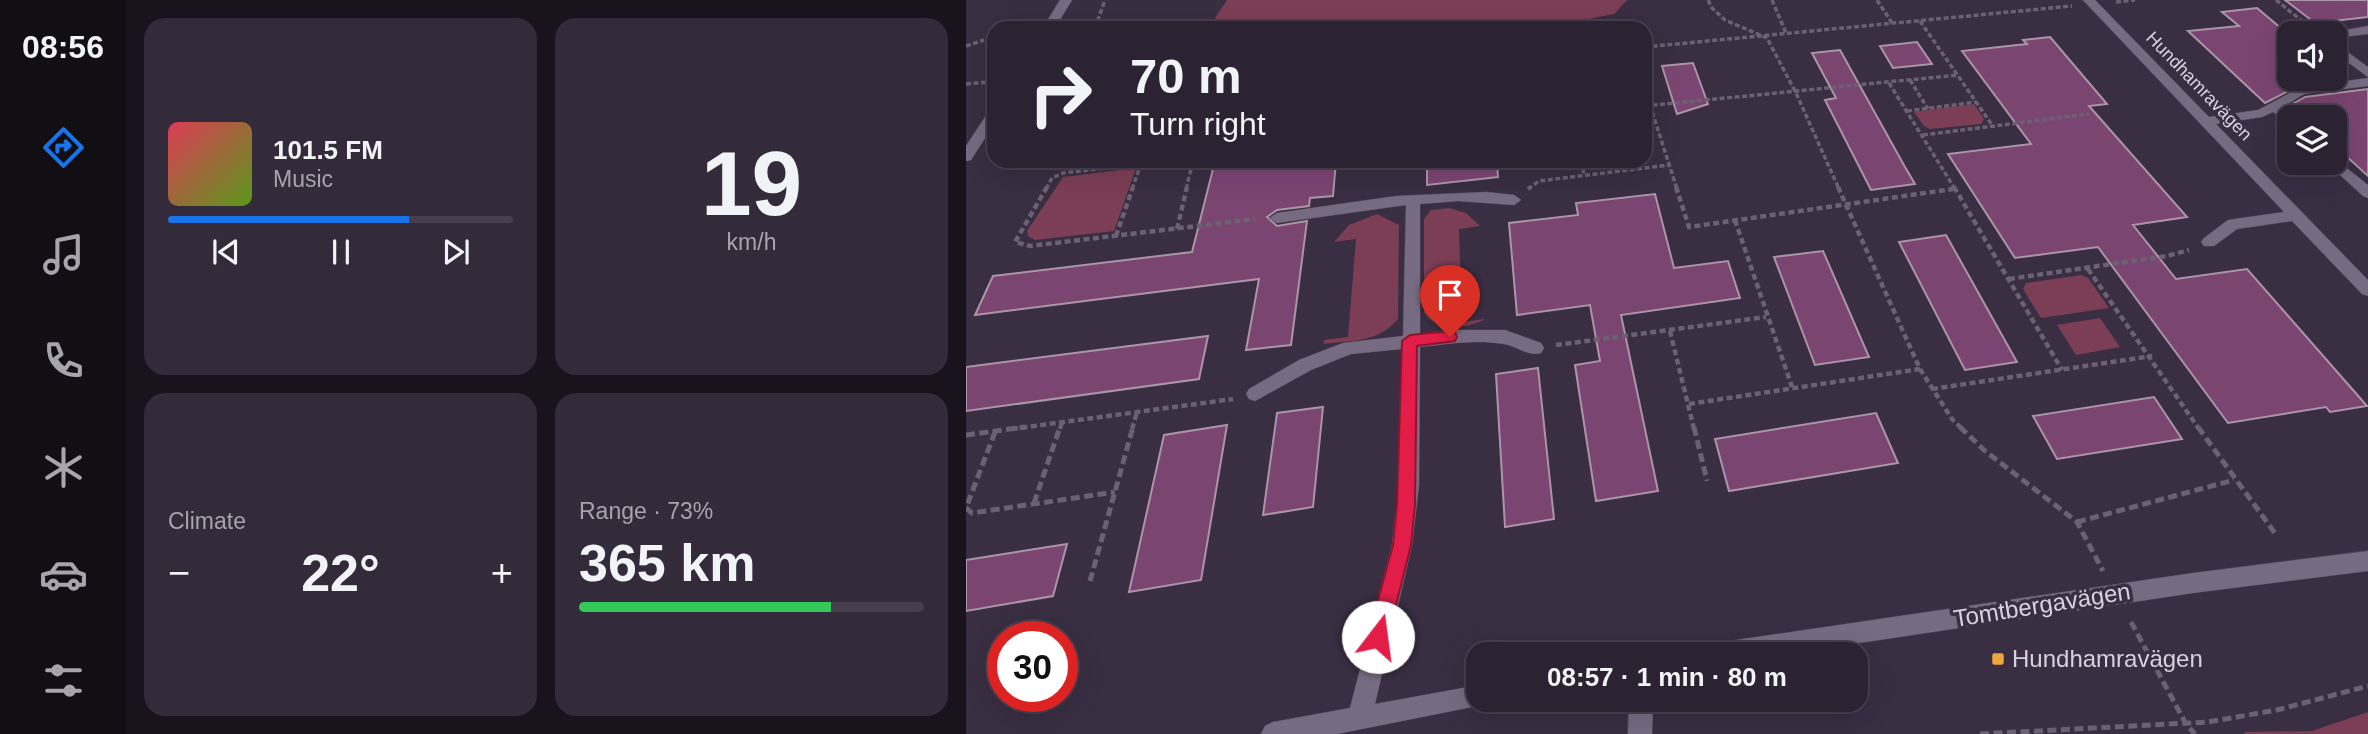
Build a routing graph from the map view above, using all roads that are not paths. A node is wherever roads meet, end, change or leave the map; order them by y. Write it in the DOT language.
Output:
graph roads {
  1 [pos="1066,0"];
  2 [pos="2089,0"];
  3 [pos="1053,21"];
  4 [pos="2368,30"];
  5 [pos="2347,32"];
  6 [pos="2347,56"];
  7 [pos="2368,73"];
  8 [pos="2368,82"];
  9 [pos="2275,107"];
  10 [pos="2207,121"];
  11 [pos="987,125"];
  12 [pos="966,157"];
  13 [pos="2347,174"];
  14 [pos="2368,193"];
  15 [pos="1514,200"];
  16 [pos="1413,201"];
  17 [pos="2296,215"];
  18 [pos="1277,218"];
  19 [pos="2209,242"];
  20 [pos="2368,290"];
  21 [pos="1410,341"];
  22 [pos="1535,348"];
  23 [pos="1255,394"];
  24 [pos="2368,561"];
  25 [pos="1797,642"];
  26 [pos="1466,698"];
  27 [pos="1641,712"];
  28 [pos="1360,718"];
  29 [pos="1273,734"];
  30 [pos="1640,734"];
  1 -- 3 [label="street"];
  2 -- 10 [label="street, Hundhamravägen"];
  4 -- 5 [label="street"];
  6 -- 7 [label="street"];
  8 -- 9 [label="street"];
  9 -- 10 [label="street"];
  10 -- 17 [label="street, Hundhamravägen"];
  11 -- 12 [label="street"];
  13 -- 14 [label="street"];
  15 -- 16 [label="street"];
  16 -- 18 [label="street"];
  16 -- 21 [label="street"];
  17 -- 19 [label="street"];
  17 -- 20 [label="street, Hundhamravägen"];
  21 -- 22 [label="street"];
  21 -- 23 [label="street"];
  21 -- 28 [label="street"];
  24 -- 25 [label="street, Tomtbergavägen"];
  26 -- 28 [label="street"];
  27 -- 30 [label="street"];
  28 -- 29 [label="street"];
}
